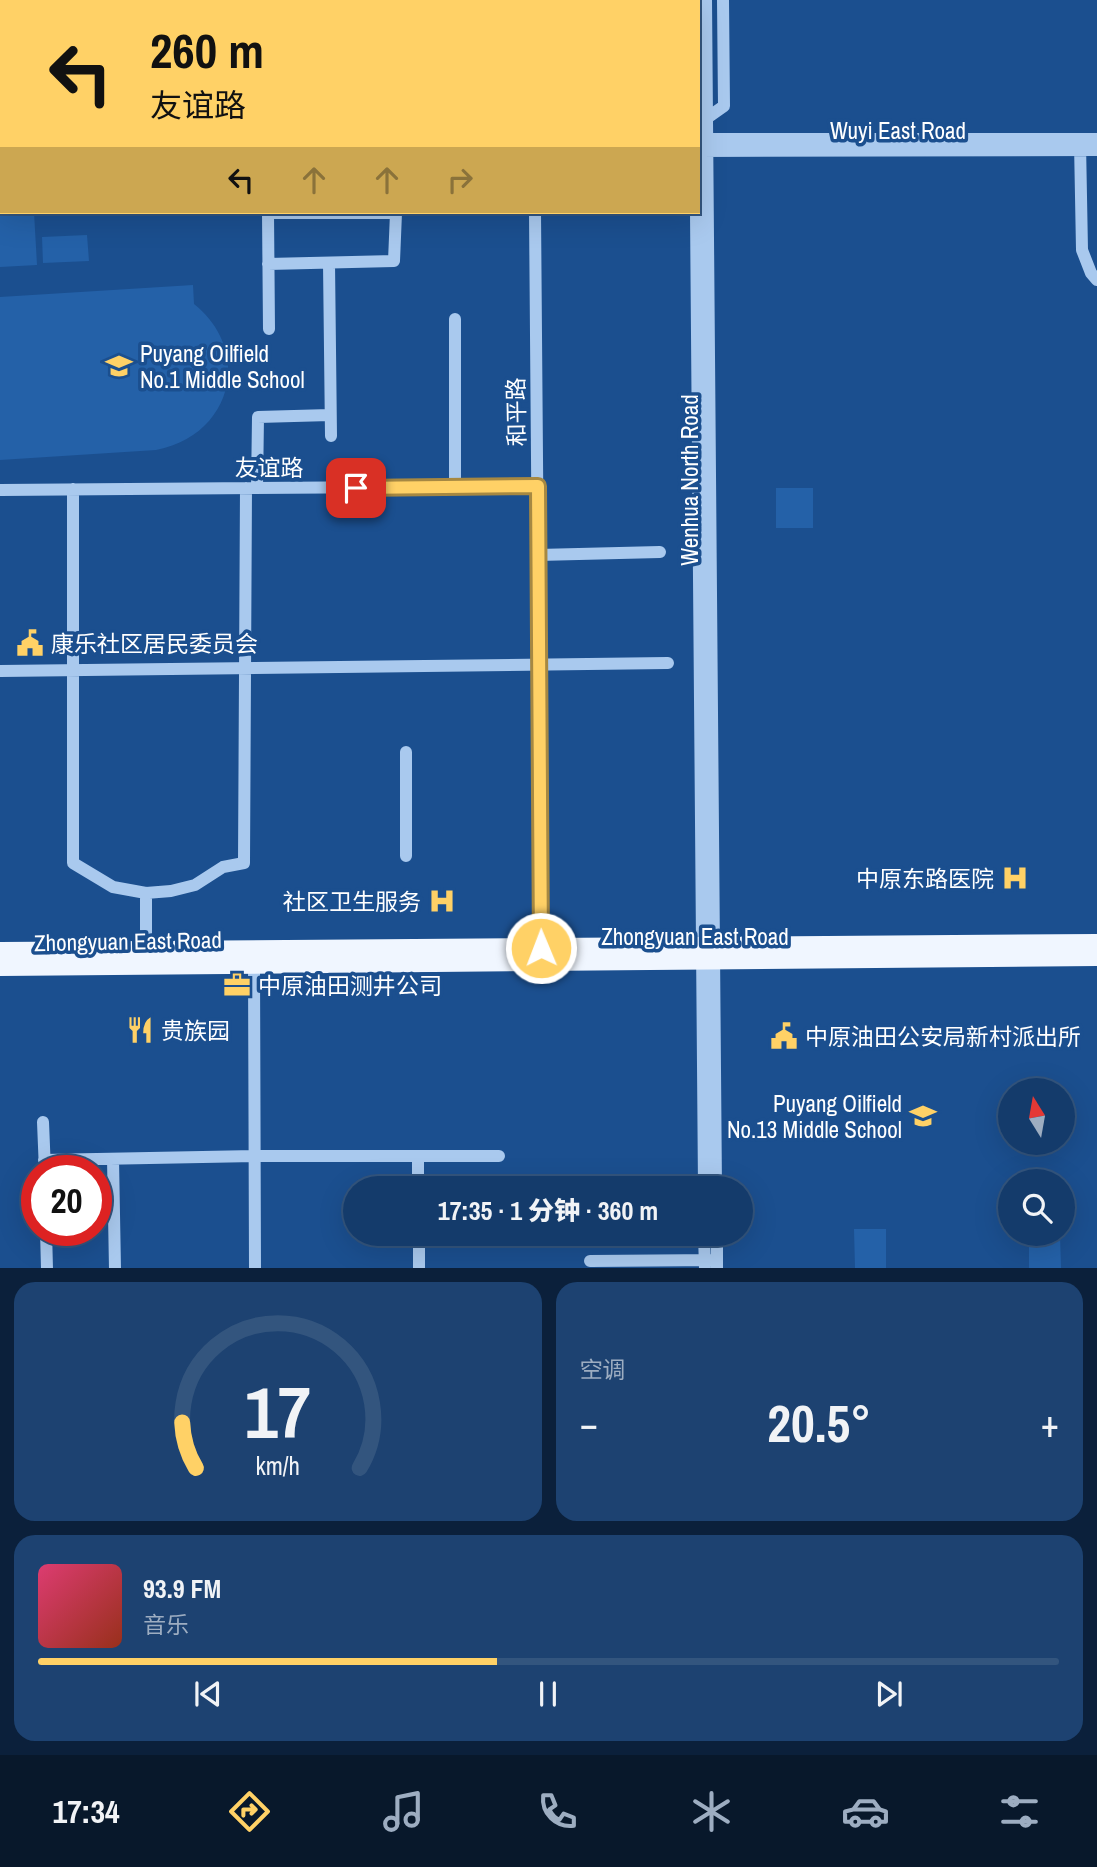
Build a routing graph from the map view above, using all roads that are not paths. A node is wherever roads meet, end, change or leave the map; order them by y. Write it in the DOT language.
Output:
graph roads {
  1 [pos="706,0"];
  2 [pos="723,0"];
  3 [pos="707,118"];
  4 [pos="1097,139"];
  5 [pos="703,145"];
  6 [pos="1080,145"];
  7 [pos="1097,150"];
  8 [pos="268,214"];
  9 [pos="396,214"];
  10 [pos="535,214"];
  11 [pos="696,214"];
  12 [pos="329,262"];
  13 [pos="268,264"];
  14 [pos="1095,275"];
  15 [pos="455,319"];
  16 [pos="269,329"];
  17 [pos="330,415"];
  18 [pos="331,436"];
  19 [pos="538,486"];
  20 [pos="455,487"];
  21 [pos="251,488"];
  22 [pos="73,489"];
  23 [pos="0,490"];
  24 [pos="660,552"];
  25 [pos="538,555"];
  26 [pos="668,663"];
  27 [pos="538,665"];
  28 [pos="244,668"];
  29 [pos="73,670"];
  30 [pos="0,671"];
  31 [pos="406,752"];
  32 [pos="405,856"];
  33 [pos="146,893"];
  34 [pos="1097,943"];
  35 [pos="541,948"];
  36 [pos="0,951"];
  37 [pos="146,951"];
  38 [pos="708,953"];
  39 [pos="1097,957"];
  40 [pos="254,964"];
  41 [pos="0,967"];
  42 [pos="43,1122"];
  43 [pos="44,1155"];
  44 [pos="254,1156"];
  45 [pos="418,1156"];
  46 [pos="499,1156"];
  47 [pos="113,1159"];
  48 [pos="418,1176"];
  49 [pos="704,1176"];
  50 [pos="716,1176"];
  51 [pos="46,1246"];
  52 [pos="419,1246"];
  53 [pos="707,1246"];
  54 [pos="715,1246"];
  55 [pos="590,1261"];
  56 [pos="711,1264"];
  57 [pos="47,1268"];
  58 [pos="115,1268"];
  59 [pos="255,1268"];
  60 [pos="419,1268"];
  1 -- 3 [label="street, Wenhua North Road"];
  2 -- 3 [label="street"];
  3 -- 5 [label="street, Wenhua North Road"];
  4 -- 6 [label="street, Wuyi East Road"];
  5 -- 6 [label="street, Wuyi East Road"];
  5 -- 38 [label="street, Wenhua North Road"];
  6 -- 7 [label="street, Wuyi East Road"];
  6 -- 14 [label="street"];
  8 -- 13 [label="street"];
  9 -- 12 [label="street"];
  10 -- 19 [label="street, 和平路"];
  11 -- 38 [label="street, Wenhua North Road"];
  12 -- 13 [label="street"];
  12 -- 17 [label="street"];
  13 -- 16 [label="street"];
  15 -- 20 [label="street"];
  17 -- 18 [label="street"];
  17 -- 21 [label="street"];
  19 -- 20 [label="street, 友谊路"];
  19 -- 25 [label="street, 和平路"];
  20 -- 21 [label="street, 友谊路"];
  21 -- 22 [label="street, 友谊路"];
  21 -- 28 [label="street"];
  22 -- 23 [label="street, 友谊路"];
  22 -- 29 [label="street"];
  24 -- 25 [label="street"];
  25 -- 27 [label="street, 和平路"];
  26 -- 27 [label="street"];
  27 -- 28 [label="street"];
  27 -- 35 [label="street, 和平路"];
  28 -- 29 [label="street"];
  28 -- 33 [label="street"];
  29 -- 30 [label="street"];
  29 -- 33 [label="street"];
  31 -- 32 [label="street"];
  33 -- 37 [label="street"];
  34 -- 38 [label="main road, Zhongyuan East Road"];
  35 -- 37 [label="main road, Zhongyuan East Road"];
  35 -- 38 [label="main road, Zhongyuan East Road"];
  36 -- 37 [label="main road, Zhongyuan East Road"];
  38 -- 39 [label="main road, Zhongyuan East Road"];
  38 -- 40 [label="main road, Zhongyuan East Road"];
  38 -- 49 [label="street"];
  38 -- 50 [label="street"];
  40 -- 41 [label="main road, Zhongyuan East Road"];
  40 -- 44 [label="street"];
  42 -- 43 [label="street"];
  44 -- 45 [label="street"];
  44 -- 47 [label="street"];
  44 -- 59 [label="street"];
  45 -- 46 [label="street"];
  45 -- 48 [label="street"];
  47 -- 58 [label="street"];
  51 -- 57 [label="street"];
  52 -- 60 [label="street"];
  53 -- 56 [label="street"];
  54 -- 56 [label="street"];
  55 -- 56 [label="street"];
}
